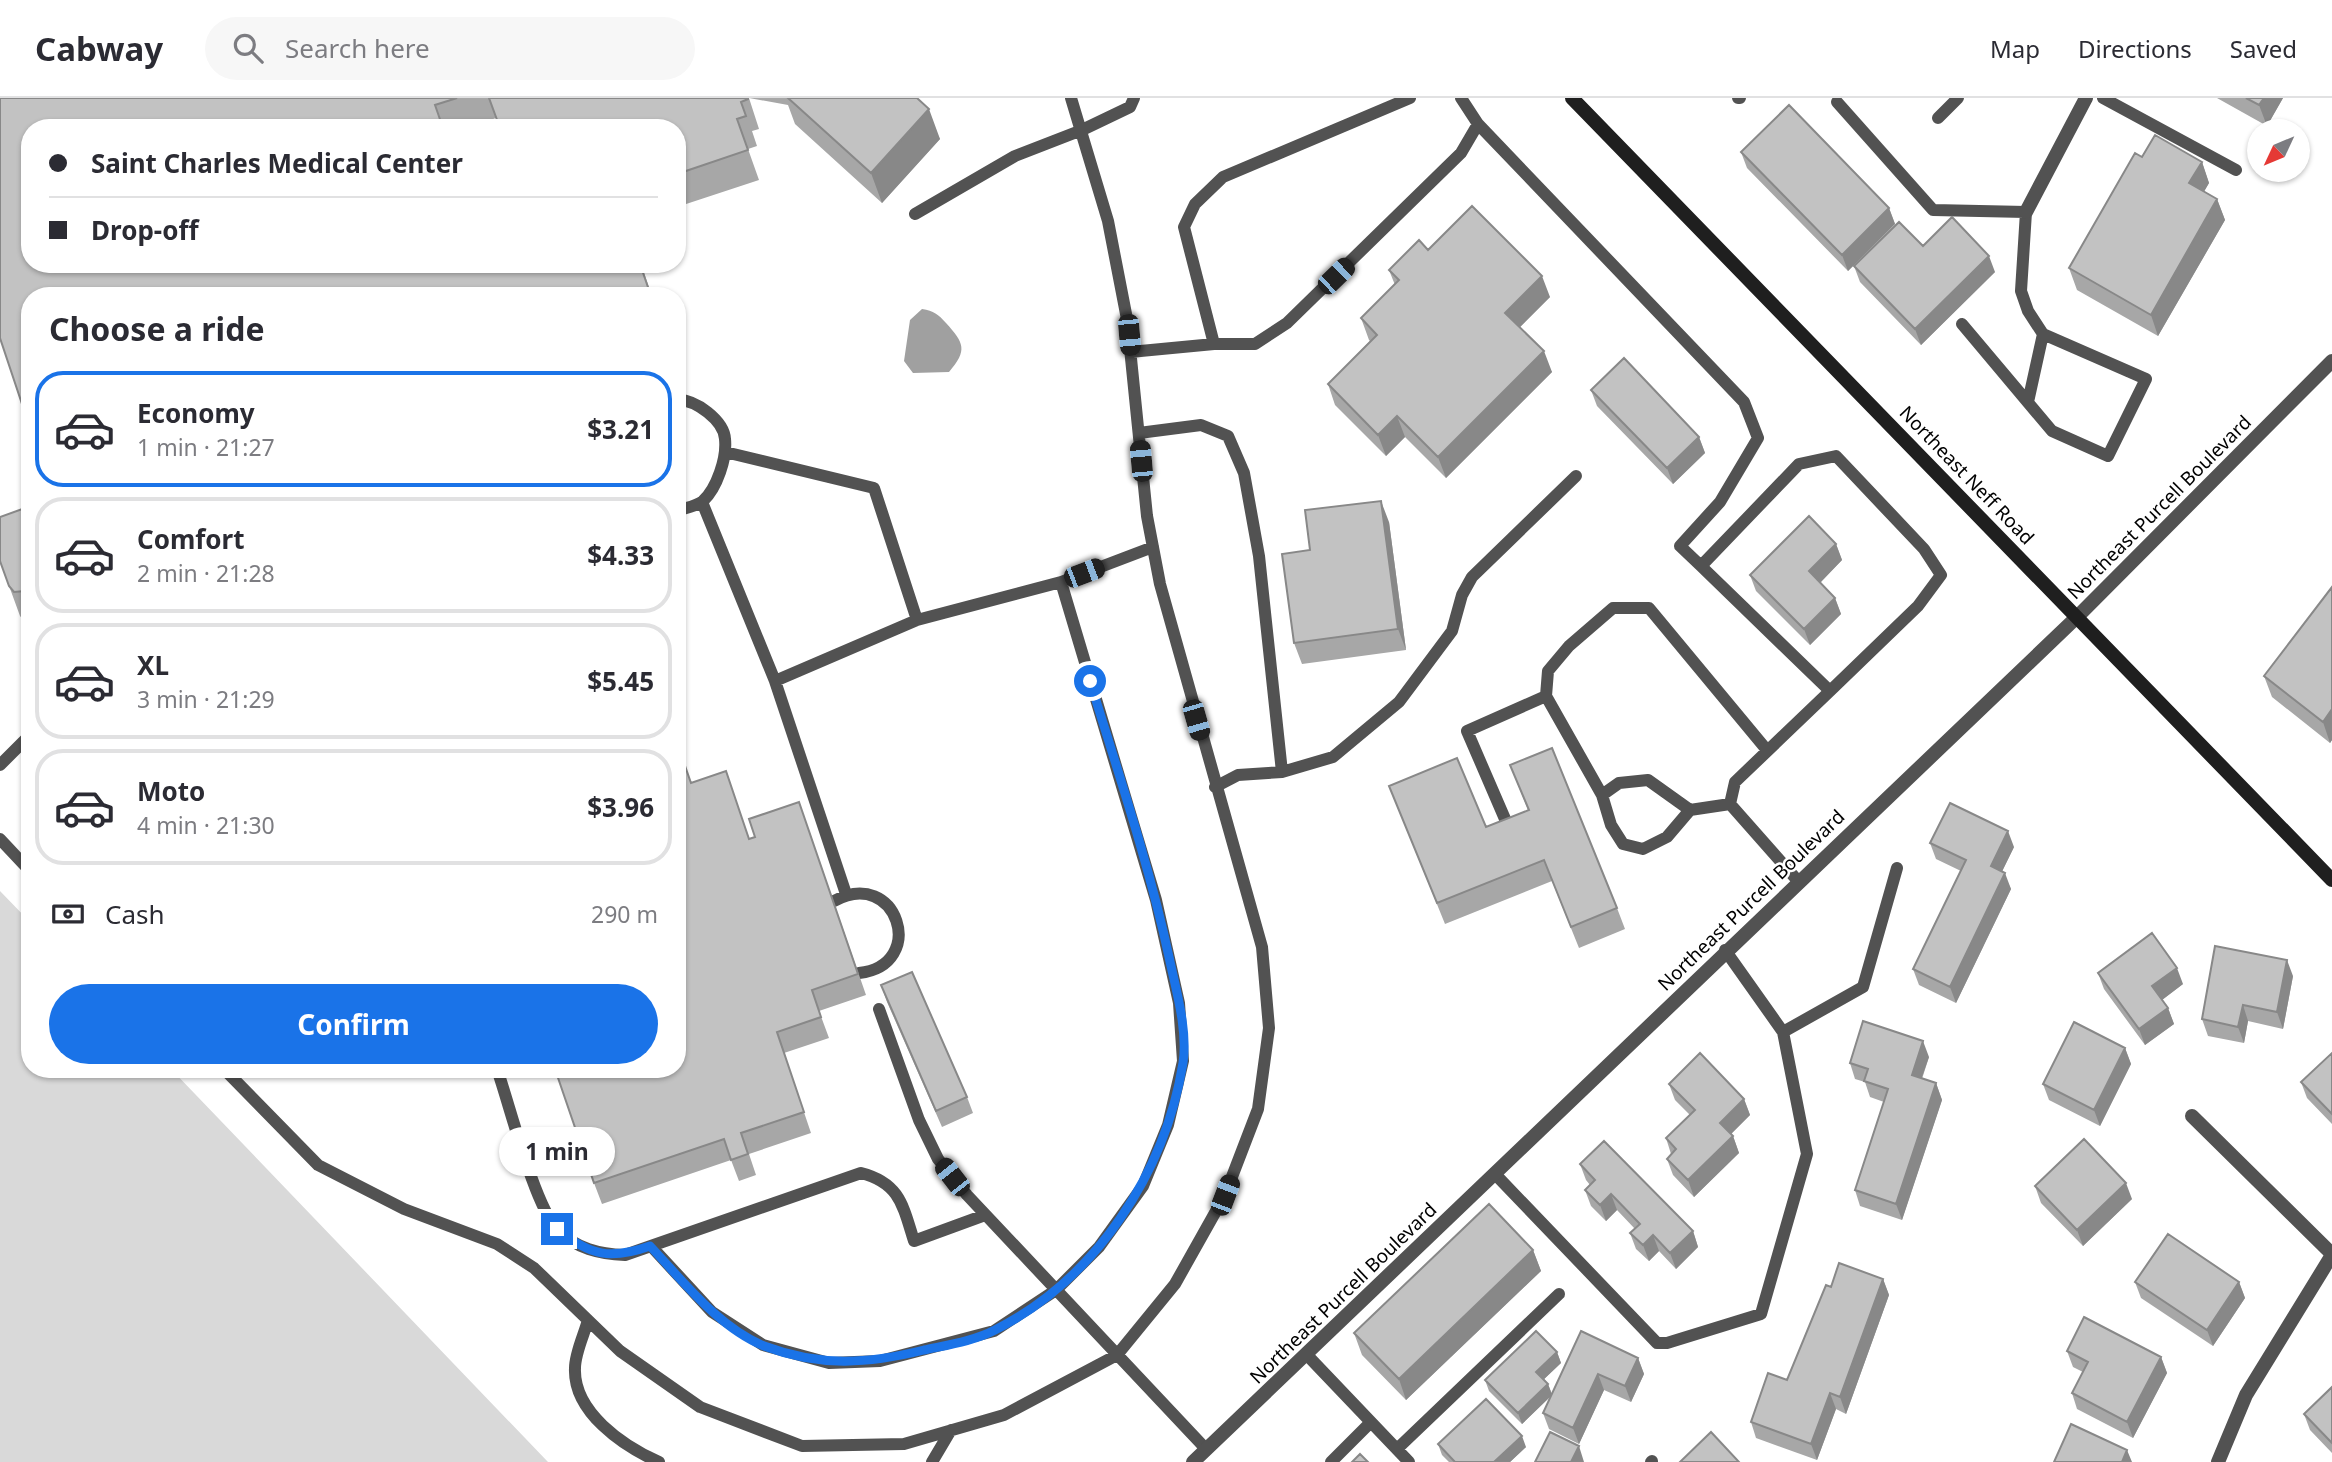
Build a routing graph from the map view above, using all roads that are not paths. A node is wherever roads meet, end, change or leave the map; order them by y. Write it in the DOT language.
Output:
graph roads {
  1 [pos="1071,98"];
  2 [pos="1134,98"];
  3 [pos="1410,98"];
  4 [pos="1461,98"];
  5 [pos="1572,98"];
  6 [pos="1958,98"];
  7 [pos="2086,98"];
  8 [pos="2103,98"];
  9 [pos="1837,102"];
  10 [pos="1938,118"];
  11 [pos="1478,124"];
  12 [pos="1082,131"];
  13 [pos="2236,170"];
  14 [pos="2026,212"];
  15 [pos="915,214"];
  16 [pos="1962,324"];
  17 [pos="2043,334"];
  18 [pos="1214,344"];
  19 [pos="1130,352"];
  20 [pos="2332,362"];
  21 [pos="2028,402"];
  22 [pos="686,403"];
  23 [pos="1139,433"];
  24 [pos="725,453"];
  25 [pos="1576,476"];
  26 [pos="702,502"];
  27 [pos="686,508"];
  28 [pos="1153,547"];
  29 [pos="1701,566"];
  30 [pos="1061,582"];
  31 [pos="2078,616"];
  32 [pos="916,620"];
  33 [pos="775,681"];
  34 [pos="1830,691"];
  35 [pos="1546,696"];
  36 [pos="21,745"];
  37 [pos="1766,749"];
  38 [pos="0,765"];
  39 [pos="1282,772"];
  40 [pos="1215,787"];
  41 [pos="1602,795"];
  42 [pos="1730,804"];
  43 [pos="1690,810"];
  44 [pos="1505,819"];
  45 [pos="0,839"];
  46 [pos="21,861"];
  47 [pos="1897,868"];
  48 [pos="2332,880"];
  49 [pos="1798,881"];
  50 [pos="846,894"];
  51 [pos="834,901"];
  52 [pos="1725,950"];
  53 [pos="859,973"];
  54 [pos="880,1009"];
  55 [pos="1783,1032"];
  56 [pos="233,1078"];
  57 [pos="500,1078"];
  58 [pos="2192,1116"];
  59 [pos="1495,1174"];
  60 [pos="985,1215"];
  61 [pos="650,1246"];
  62 [pos="2332,1255"];
  63 [pos="1056,1290"];
  64 [pos="1559,1293"];
  65 [pos="587,1320"];
  66 [pos="1117,1354"];
  67 [pos="1307,1355"];
  68 [pos="1371,1422"];
  69 [pos="951,1430"];
  70 [pos="1206,1449"];
  71 [pos="1396,1449"];
  72 [pos="659,1462"];
  73 [pos="932,1462"];
  74 [pos="1193,1462"];
  75 [pos="1331,1462"];
  76 [pos="1409,1462"];
  77 [pos="2218,1462"];
  1 -- 12 [label="lane"];
  2 -- 12 [label="lane"];
  3 -- 18 [label="lane"];
  4 -- 11 [label="lane"];
  5 -- 31 [label="main road, Northeast Neff Road"];
  6 -- 10 [label="lane"];
  7 -- 14 [label="street"];
  8 -- 13 [label="lane"];
  9 -- 14 [label="lane"];
  11 -- 18 [label="lane"];
  11 -- 29 [label="lane"];
  12 -- 15 [label="lane"];
  12 -- 19 [label="lane"];
  14 -- 17 [label="lane"];
  16 -- 21 [label="lane"];
  17 -- 21 [label="lane"];
  17 -- 21 [label="lane"];
  18 -- 19 [label="lane"];
  19 -- 23 [label="lane"];
  20 -- 31 [label="street, Northeast Purcell Boulevard"];
  22 -- 24 [label="lane"];
  23 -- 28 [label="lane"];
  23 -- 39 [label="lane"];
  24 -- 26 [label="lane"];
  24 -- 32 [label="lane"];
  25 -- 39 [label="lane"];
  26 -- 27 [label="lane"];
  26 -- 33 [label="lane"];
  28 -- 30 [label="lane"];
  28 -- 40 [label="lane"];
  29 -- 34 [label="lane"];
  29 -- 34 [label="lane"];
  30 -- 32 [label="lane"];
  30 -- 63 [label="lane"];
  31 -- 48 [label="main road, Northeast Neff Road"];
  31 -- 49 [label="street, Northeast Purcell Boulevard"];
  32 -- 33 [label="lane"];
  33 -- 50 [label="lane"];
  34 -- 37 [label="lane"];
  35 -- 37 [label="lane"];
  35 -- 41 [label="lane"];
  35 -- 44 [label="lane"];
  36 -- 38 [label="lane"];
  37 -- 42 [label="lane"];
  39 -- 40 [label="lane"];
  40 -- 66 [label="lane"];
  41 -- 43 [label="lane"];
  41 -- 43 [label="lane"];
  42 -- 43 [label="lane"];
  42 -- 49 [label="lane"];
  45 -- 46 [label="lane"];
  47 -- 55 [label="lane"];
  49 -- 52 [label="street, Northeast Purcell Boulevard"];
  50 -- 51 [label="lane"];
  50 -- 53 [label="lane"];
  52 -- 55 [label="lane"];
  52 -- 59 [label="street, Northeast Purcell Boulevard"];
  54 -- 60 [label="lane"];
  55 -- 59 [label="lane"];
  56 -- 65 [label="lane"];
  57 -- 61 [label="lane"];
  58 -- 62 [label="street"];
  59 -- 67 [label="street, Northeast Purcell Boulevard"];
  60 -- 61 [label="lane"];
  60 -- 63 [label="lane"];
  61 -- 63 [label="lane"];
  62 -- 77 [label="street"];
  63 -- 66 [label="lane"];
  64 -- 71 [label="lane"];
  65 -- 69 [label="lane"];
  65 -- 72 [label="lane"];
  66 -- 69 [label="lane"];
  66 -- 70 [label="lane"];
  67 -- 68 [label="lane"];
  67 -- 70 [label="street, Northeast Purcell Boulevard"];
  68 -- 71 [label="lane"];
  68 -- 75 [label="lane"];
  69 -- 73 [label="lane"];
  70 -- 74 [label="street, Northeast Purcell Boulevard"];
  71 -- 76 [label="lane"];
}
